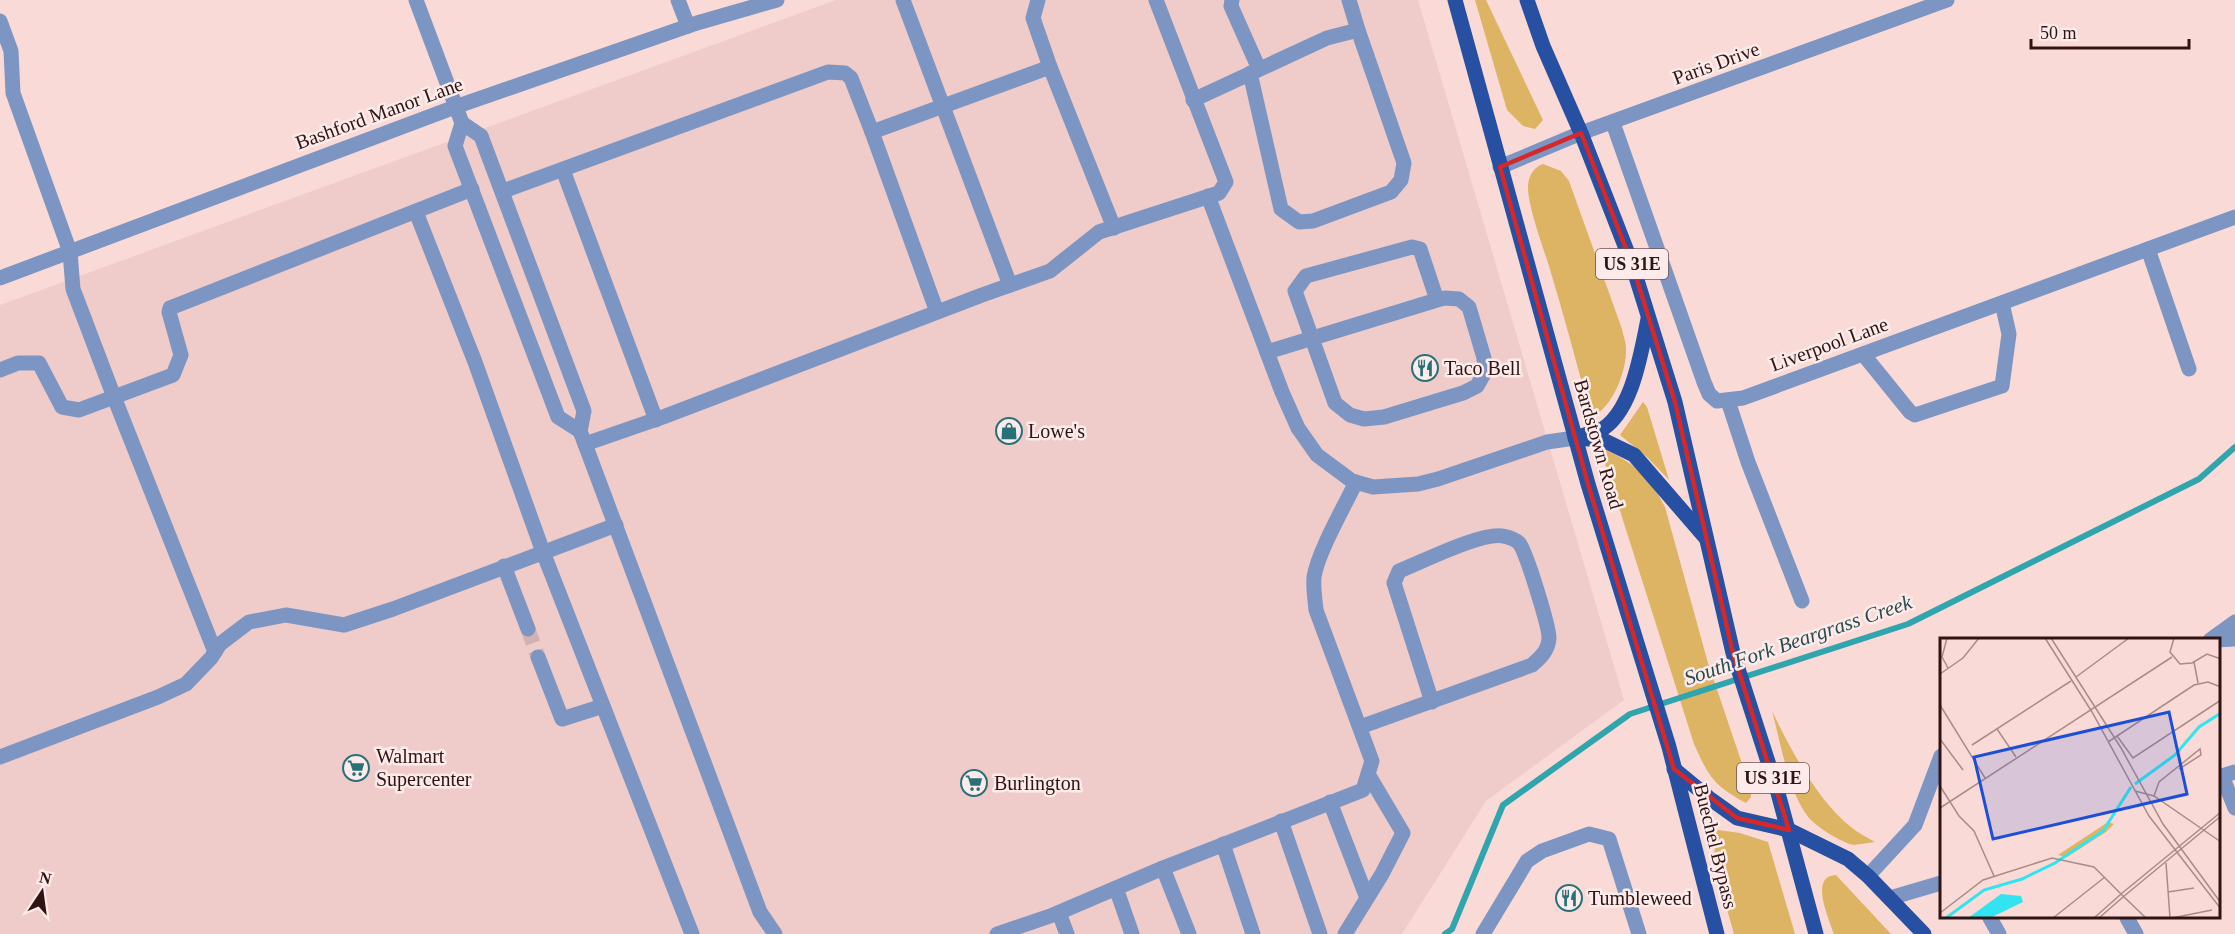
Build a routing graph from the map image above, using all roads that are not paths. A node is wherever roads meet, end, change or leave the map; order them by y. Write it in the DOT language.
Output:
graph roads {
  1 [pos="416,0"];
  2 [pos="678,0"];
  3 [pos="903,0"];
  4 [pos="1038,0"];
  5 [pos="1156,0"];
  6 [pos="1232,0"];
  7 [pos="1349,0"];
  8 [pos="1455,0"];
  9 [pos="1527,0"];
  10 [pos="1947,0"];
  11 [pos="768,1"];
  12 [pos="0,21"];
  13 [pos="688,26"];
  14 [pos="1358,30"];
  15 [pos="5,53"];
  16 [pos="1050,67"];
  17 [pos="1255,71"];
  18 [pos="1193,100"];
  19 [pos="942,106"];
  20 [pos="455,107"];
  21 [pos="462,123"];
  22 [pos="1613,123"];
  23 [pos="872,132"];
  24 [pos="1581,133"];
  25 [pos="1500,167"];
  26 [pos="563,170"];
  27 [pos="472,189"];
  28 [pos="503,191"];
  29 [pos="1208,196"];
  30 [pos="416,212"];
  31 [pos="2235,218"];
  32 [pos="1114,228"];
  33 [pos="2148,249"];
  34 [pos="70,252"];
  35 [pos="0,278"];
  36 [pos="1010,285"];
  37 [pos="1437,300"];
  38 [pos="2002,303"];
  39 [pos="937,312"];
  40 [pos="1648,316"];
  41 [pos="1311,339"];
  42 [pos="1267,352"];
  43 [pos="1863,354"];
  44 [pos="2189,369"];
  45 [pos="0,370"];
  46 [pos="114,397"];
  47 [pos="1728,401"];
  48 [pos="656,420"];
  49 [pos="582,437"];
  50 [pos="1575,438"];
  51 [pos="1356,482"];
  52 [pos="616,525"];
  53 [pos="1707,539"];
  54 [pos="543,552"];
  55 [pos="504,566"];
  56 [pos="1802,601"];
  57 [pos="2235,622"];
  58 [pos="528,629"];
  59 [pos="2213,638"];
  60 [pos="2235,639"];
  61 [pos="2220,640"];
  62 [pos="215,652"];
  63 [pos="538,657"];
  64 [pos="1432,702"];
  65 [pos="603,706"];
  66 [pos="1360,727"];
  67 [pos="0,757"];
  68 [pos="1940,759"];
  69 [pos="1674,769"];
  70 [pos="1368,774"];
  71 [pos="2225,775"];
  72 [pos="1330,802"];
  73 [pos="2235,808"];
  74 [pos="1281,821"];
  75 [pos="1789,831"];
  76 [pos="1223,844"];
  77 [pos="1163,868"];
  78 [pos="1868,876"];
  79 [pos="1940,883"];
  80 [pos="1116,888"];
  81 [pos="1367,898"];
  82 [pos="1890,898"];
  83 [pos="1059,913"];
  84 [pos="1991,919"];
  85 [pos="2128,919"];
  86 [pos="692,934"];
  87 [pos="775,934"];
  88 [pos="1000,934"];
  89 [pos="1067,934"];
  90 [pos="1132,934"];
  91 [pos="1189,934"];
  92 [pos="1253,934"];
  93 [pos="1320,934"];
  94 [pos="1345,934"];
  95 [pos="1483,934"];
  96 [pos="1640,934"];
  97 [pos="1717,934"];
  98 [pos="1816,934"];
  99 [pos="1924,934"];
  100 [pos="1999,934"];
  101 [pos="2136,934"];
  1 -- 20 [label="street"];
  2 -- 13 [label="street"];
  3 -- 19 [label="street"];
  4 -- 16 [label="street"];
  5 -- 18 [label="street"];
  6 -- 17 [label="street"];
  7 -- 14 [label="street"];
  8 -- 25 [label="main road, Bardstown Road"];
  9 -- 24 [label="main road, US 31E"];
  10 -- 22 [label="street, Paris Drive"];
  11 -- 13 [label="street, Bashford Manor Lane"];
  12 -- 15 [label="street"];
  13 -- 20 [label="street, Bashford Manor Lane"];
  14 -- 17 [label="street"];
  14 -- 17 [label="street"];
  15 -- 34 [label="street"];
  16 -- 19 [label="street"];
  16 -- 32 [label="street"];
  17 -- 18 [label="street"];
  18 -- 29 [label="street"];
  19 -- 23 [label="street"];
  19 -- 36 [label="street"];
  20 -- 21 [label="street"];
  20 -- 34 [label="street, Bashford Manor Lane"];
  21 -- 27 [label="street"];
  21 -- 28 [label="street"];
  22 -- 24 [label="street, Paris Drive"];
  22 -- 47 [label="street"];
  23 -- 26 [label="street"];
  23 -- 39 [label="street"];
  24 -- 25 [label="street, Paris Drive"];
  24 -- 40 [label="main road, US 31E"];
  25 -- 50 [label="main road, Bardstown Road"];
  26 -- 28 [label="street"];
  26 -- 48 [label="street"];
  27 -- 30 [label="street"];
  27 -- 49 [label="street"];
  28 -- 49 [label="street"];
  29 -- 32 [label="street"];
  29 -- 42 [label="street"];
  30 -- 46 [label="street"];
  30 -- 54 [label="street"];
  31 -- 33 [label="street, Liverpool Lane"];
  32 -- 36 [label="street"];
  33 -- 38 [label="street, Liverpool Lane"];
  33 -- 44 [label="street"];
  34 -- 35 [label="street, Bashford Manor Lane"];
  34 -- 46 [label="street"];
  36 -- 39 [label="street"];
  37 -- 41 [label="street"];
  37 -- 41 [label="street"];
  37 -- 41 [label="street"];
  38 -- 43 [label="street, Liverpool Lane"];
  38 -- 43 [label="street"];
  39 -- 48 [label="street"];
  40 -- 50 [label="main road"];
  40 -- 53 [label="main road, US 31E"];
  41 -- 42 [label="street"];
  42 -- 51 [label="street"];
  43 -- 47 [label="street, Liverpool Lane"];
  45 -- 46 [label="street"];
  46 -- 62 [label="street"];
  47 -- 56 [label="street"];
  48 -- 49 [label="street"];
  49 -- 52 [label="street"];
  50 -- 51 [label="street"];
  50 -- 53 [label="main road"];
  50 -- 69 [label="main road, Bardstown Road"];
  51 -- 66 [label="street"];
  52 -- 54 [label="street"];
  52 -- 87 [label="street"];
  53 -- 75 [label="main road, US 31E"];
  54 -- 55 [label="street"];
  54 -- 65 [label="street"];
  55 -- 58 [label="street"];
  55 -- 62 [label="street"];
  57 -- 59 [label="street"];
  60 -- 61 [label="street"];
  62 -- 67 [label="street"];
  63 -- 65 [label="street"];
  64 -- 64 [label="street"];
  64 -- 66 [label="street"];
  65 -- 86 [label="street"];
  66 -- 70 [label="street"];
  68 -- 78 [label="street"];
  69 -- 75 [label="main road"];
  69 -- 97 [label="main road, Buechel Bypass"];
  70 -- 72 [label="street"];
  70 -- 81 [label="street"];
  71 -- 73 [label="street"];
  72 -- 74 [label="street"];
  72 -- 81 [label="street"];
  74 -- 76 [label="street"];
  74 -- 93 [label="street"];
  75 -- 78 [label="main road"];
  75 -- 98 [label="main road, US 31E"];
  76 -- 77 [label="street"];
  76 -- 92 [label="street"];
  77 -- 80 [label="street"];
  77 -- 91 [label="street"];
  78 -- 82 [label="main road"];
  79 -- 82 [label="street"];
  80 -- 83 [label="street"];
  80 -- 90 [label="street"];
  81 -- 94 [label="street"];
  82 -- 99 [label="main road"];
  83 -- 88 [label="street"];
  83 -- 89 [label="street"];
  84 -- 100 [label="street"];
  85 -- 101 [label="street"];
  95 -- 96 [label="street"];
}
